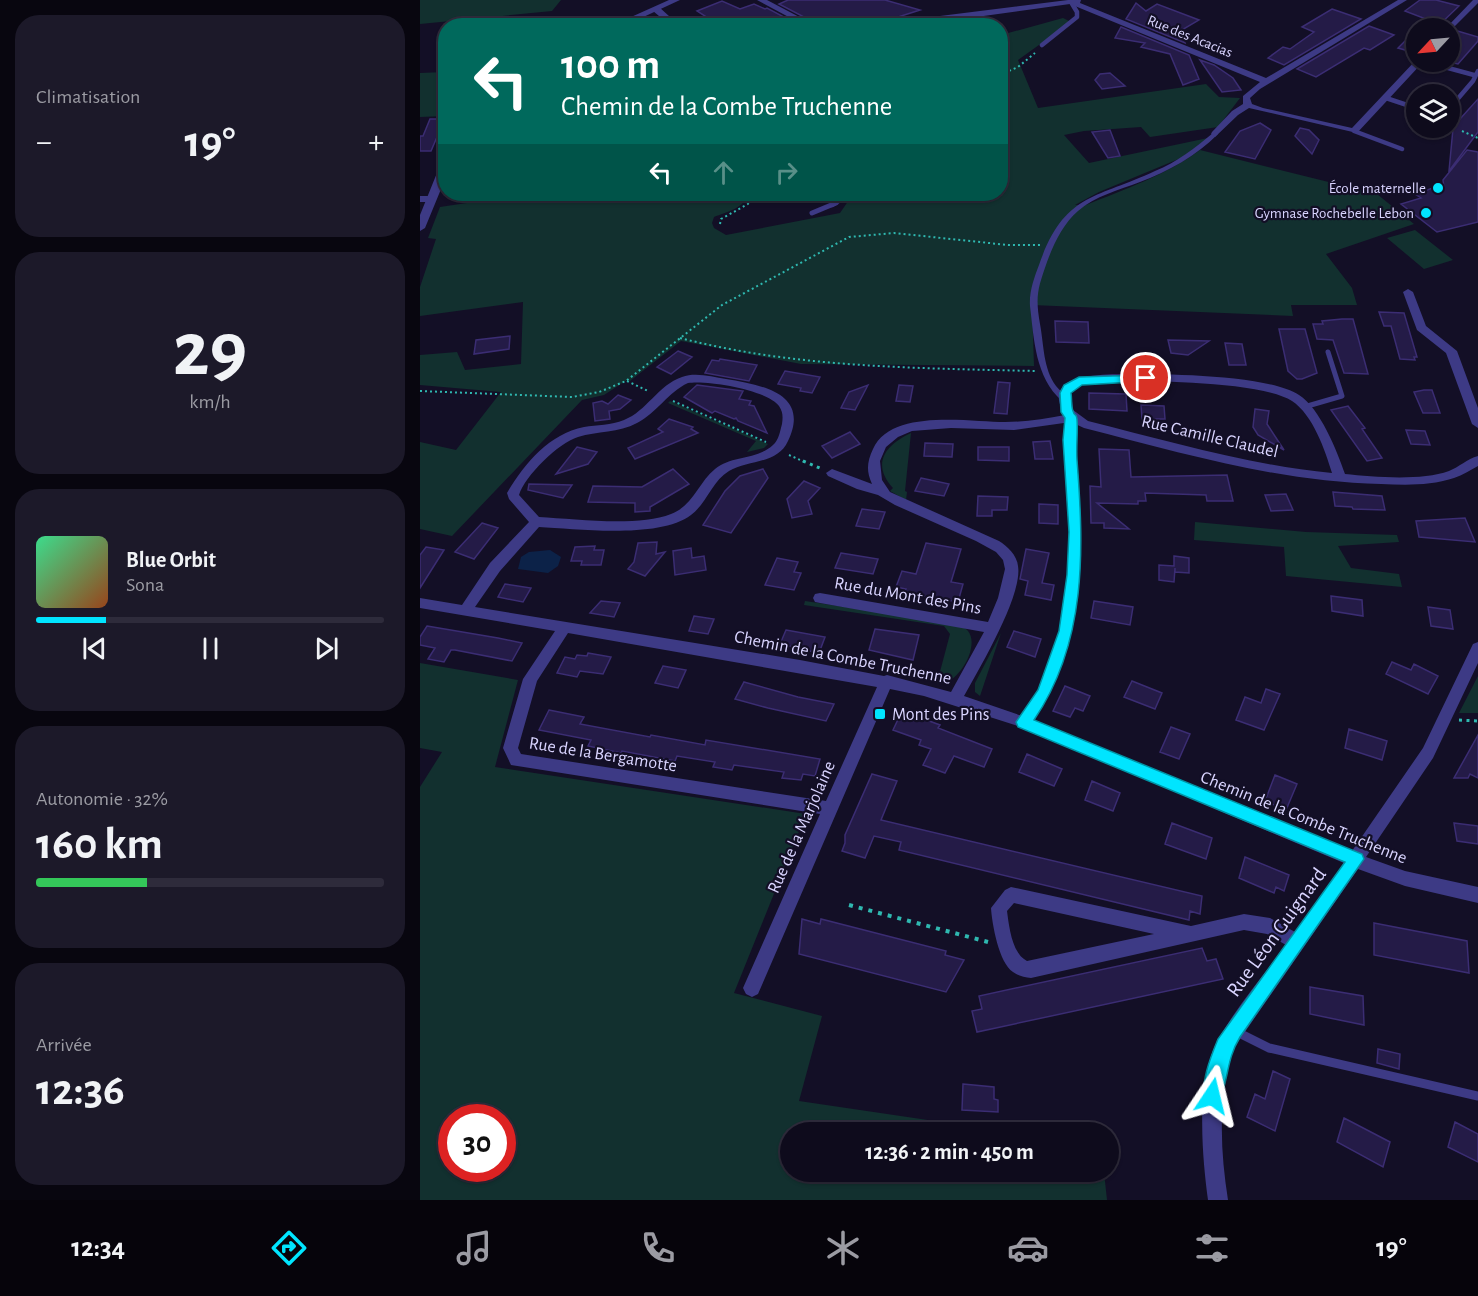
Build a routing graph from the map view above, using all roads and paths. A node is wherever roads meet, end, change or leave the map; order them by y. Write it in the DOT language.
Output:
graph roads {
  1 [pos="676,0"];
  2 [pos="761,0"];
  3 [pos="1082,0"];
  4 [pos="1403,0"];
  5 [pos="1477,0"];
  6 [pos="1071,2"];
  7 [pos="656,9"];
  8 [pos="634,18"];
  9 [pos="667,18"];
  10 [pos="797,18"];
  11 [pos="940,18"];
  12 [pos="1460,18"];
  13 [pos="1042,45"];
  14 [pos="1460,69"];
  15 [pos="1008,71"];
  16 [pos="1410,72"];
  17 [pos="1476,73"];
  18 [pos="1266,81"];
  19 [pos="1460,96"];
  20 [pos="1386,98"];
  21 [pos="1248,105"];
  22 [pos="1406,105"];
  23 [pos="1354,131"];
  24 [pos="1462,131"];
  25 [pos="1215,134"];
  26 [pos="1478,138"];
  27 [pos="1402,149"];
  28 [pos="438,176"];
  29 [pos="425,199"];
  30 [pos="749,201"];
  31 [pos="840,201"];
  32 [pos="812,213"];
  33 [pos="720,224"];
  34 [pos="420,228"];
  35 [pos="1050,245"];
  36 [pos="1408,292"];
  37 [pos="680,338"];
  38 [pos="1328,352"];
  39 [pos="1045,371"];
  40 [pos="626,381"];
  41 [pos="420,391"];
  42 [pos="658,395"];
  43 [pos="1065,399"];
  44 [pos="669,400"];
  45 [pos="1304,407"];
  46 [pos="1071,418"];
  47 [pos="1478,423"];
  48 [pos="770,444"];
  49 [pos="789,455"];
  50 [pos="1478,459"];
  51 [pos="832,473"];
  52 [pos="1340,478"];
  53 [pos="881,491"];
  54 [pos="536,522"];
  55 [pos="820,598"];
  56 [pos="420,603"];
  57 [pos="465,611"];
  58 [pos="565,627"];
  59 [pos="990,628"];
  60 [pos="1478,648"];
  61 [pos="887,681"];
  62 [pos="955,699"];
  63 [pos="1023,722"];
  64 [pos="830,809"];
  65 [pos="1356,859"];
  66 [pos="1478,895"];
  67 [pos="849,905"];
  68 [pos="1191,934"];
  69 [pos="1297,942"];
  70 [pos="1008,943"];
  71 [pos="752,988"];
  72 [pos="1233,1030"];
  73 [pos="1478,1096"];
  74 [pos="1218,1200"];
  1 -- 7 [label="street"];
  2 -- 10 [label="street"];
  3 -- 6 [label="street"];
  4 -- 18 [label="street"];
  5 -- 12 [label="street"];
  6 -- 11 [label="street"];
  6 -- 13 [label="lane"];
  6 -- 18 [label="street, Rue des Acacias"];
  7 -- 8 [label="street"];
  7 -- 9 [label="street"];
  13 -- 15 [label="path"];
  14 -- 17 [label="lane"];
  16 -- 20 [label="street"];
  17 -- 19 [label="lane"];
  18 -- 21 [label="street"];
  20 -- 22 [label="lane"];
  20 -- 23 [label="street"];
  21 -- 23 [label="street"];
  21 -- 25 [label="street"];
  23 -- 27 [label="lane"];
  24 -- 26 [label="path"];
  25 -- 35 [label="street"];
  28 -- 29 [label="street"];
  29 -- 34 [label="street"];
  30 -- 33 [label="path"];
  31 -- 32 [label="lane"];
  35 -- 37 [label="path"];
  35 -- 39 [label="street"];
  36 -- 47 [label="street"];
  37 -- 39 [label="path"];
  37 -- 40 [label="path"];
  38 -- 45 [label="lane"];
  39 -- 43 [label="street"];
  40 -- 41 [label="path"];
  40 -- 42 [label="path"];
  43 -- 45 [label="street"];
  43 -- 46 [label="street"];
  44 -- 48 [label="path"];
  45 -- 52 [label="street"];
  46 -- 52 [label="street, Rue Camille Claudel"];
  46 -- 53 [label="street"];
  46 -- 63 [label="lane"];
  49 -- 51 [label="path"];
  50 -- 52 [label="street, Rue Camille Claudel"];
  51 -- 53 [label="street, Rue du Mont des Pins"];
  53 -- 59 [label="street, Rue du Mont des Pins"];
  54 -- 54 [label="street"];
  54 -- 57 [label="street"];
  55 -- 59 [label="street, Rue du Mont des Pins"];
  56 -- 57 [label="street, Chemin de la Combe Truchenne"];
  57 -- 58 [label="street, Chemin de la Combe Truchenne"];
  58 -- 61 [label="street, Chemin de la Combe Truchenne"];
  58 -- 64 [label="street, Rue de la Bergamotte"];
  59 -- 62 [label="street, Rue du Mont des Pins"];
  60 -- 65 [label="street, Rue Léon Guignard"];
  61 -- 62 [label="street, Chemin de la Combe Truchenne"];
  61 -- 64 [label="street, Rue de la Marjolaine"];
  62 -- 63 [label="street, Chemin de la Combe Truchenne"];
  63 -- 65 [label="street, Chemin de la Combe Truchenne"];
  64 -- 71 [label="street, Rue de la Marjolaine"];
  65 -- 66 [label="street, Chemin de la Combe Truchenne"];
  65 -- 69 [label="street, Rue Léon Guignard"];
  67 -- 70 [label="path"];
  68 -- 69 [label="street"];
  68 -- 70 [label="street"];
  68 -- 70 [label="street"];
  69 -- 72 [label="street, Rue Léon Guignard"];
  72 -- 73 [label="lane"];
  72 -- 74 [label="street, Rue Léon Guignard"];
}
